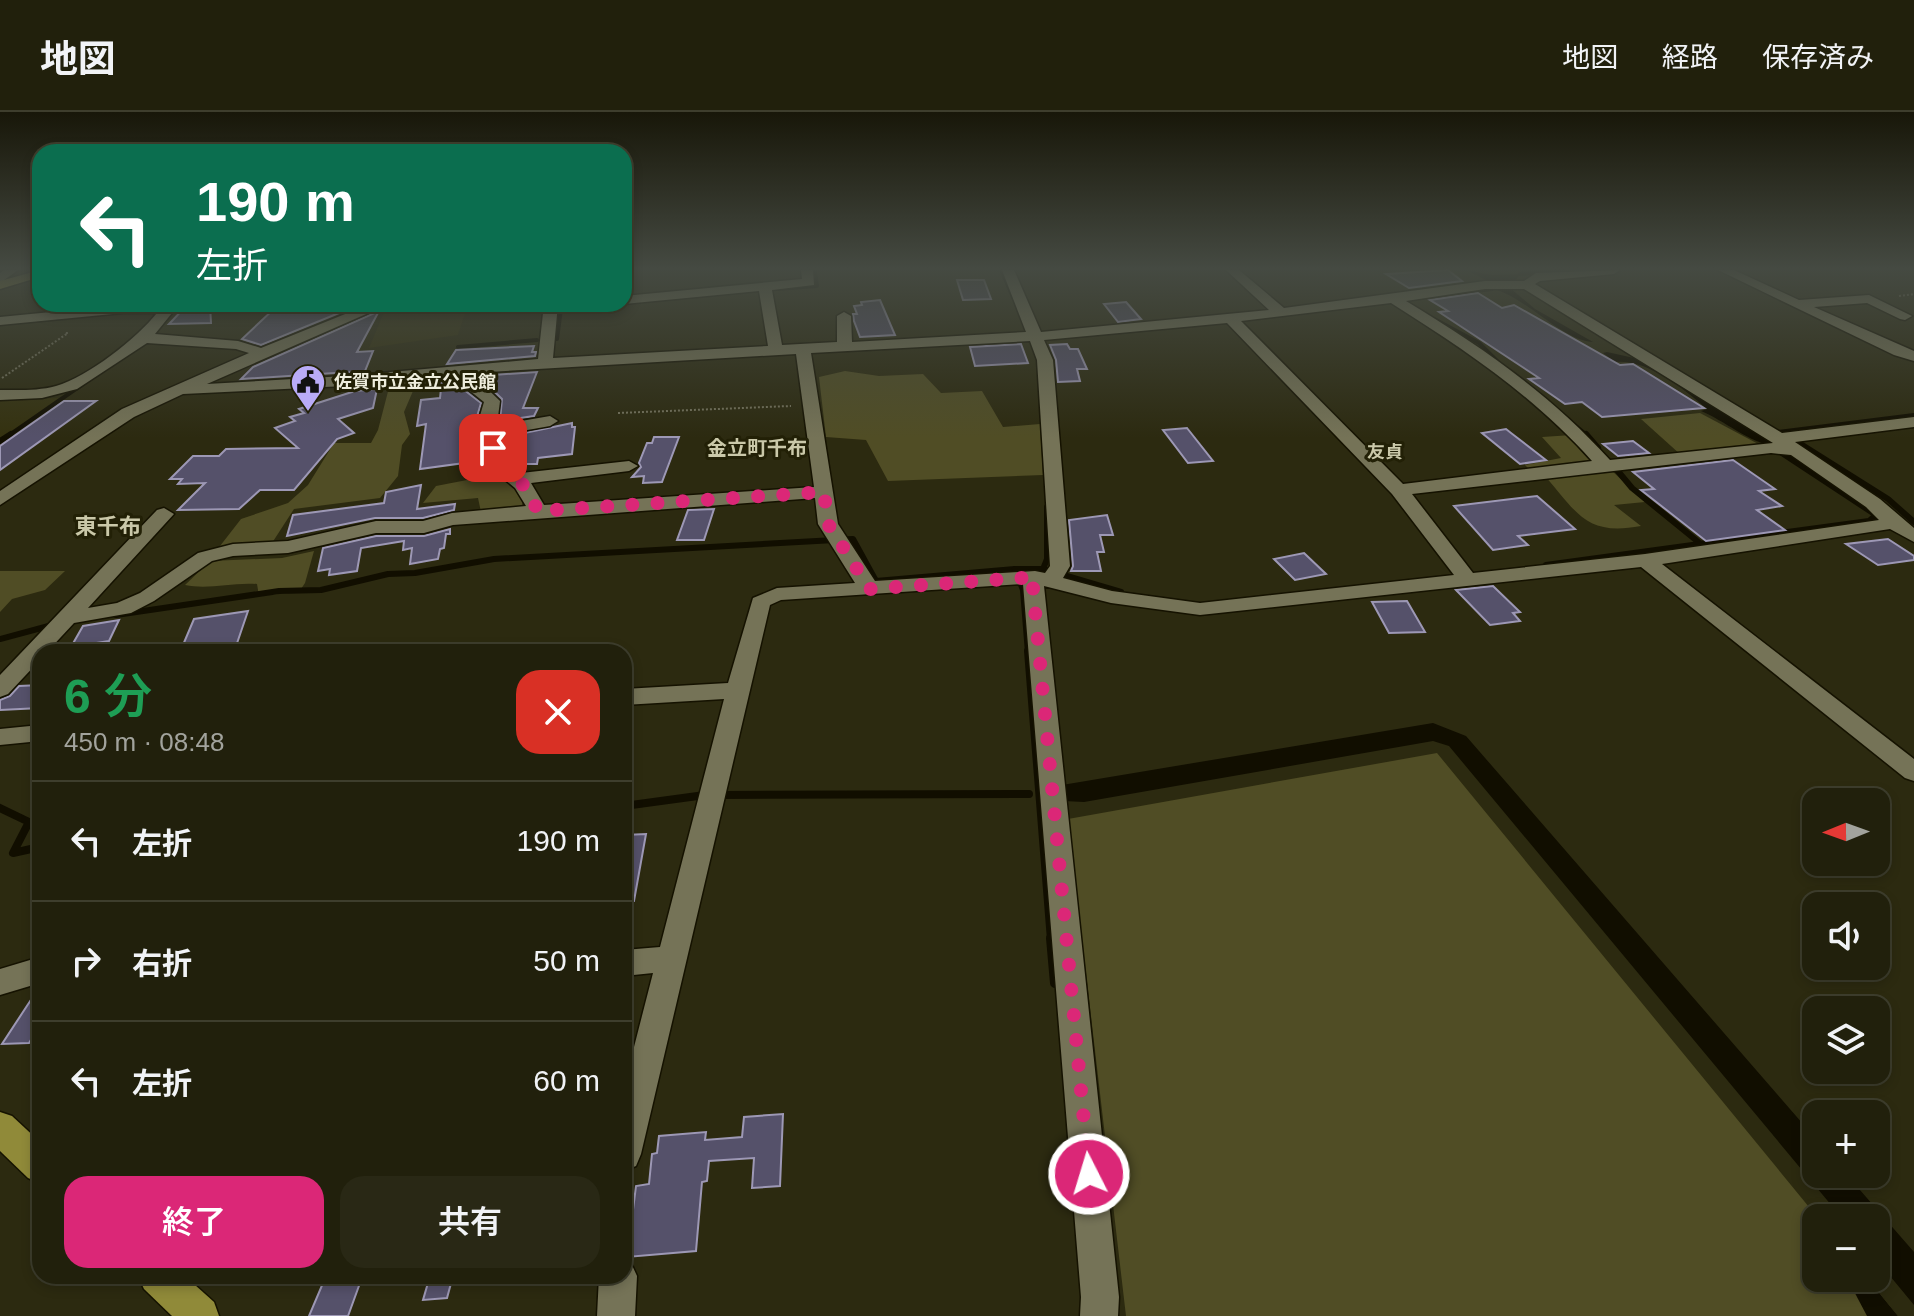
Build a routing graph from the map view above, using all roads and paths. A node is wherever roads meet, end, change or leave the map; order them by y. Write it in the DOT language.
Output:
graph roads {
  1 [pos="157,326"];
  2 [pos="328,326"];
  3 [pos="551,326"];
  4 [pos="772,326"];
  5 [pos="844,326"];
  6 [pos="1025,326"];
  7 [pos="1027,326"];
  8 [pos="1166,326"];
  9 [pos="1238,326"];
  10 [pos="1438,326"];
  11 [pos="1592,326"];
  12 [pos="1847,326"];
  13 [pos="55,333"];
  14 [pos="1030,335"];
  15 [pos="145,338"];
  16 [pos="845,347"];
  17 [pos="803,350"];
  18 [pos="776,351"];
  19 [pos="262,353"];
  20 [pos="1914,356"];
  21 [pos="545,363"];
  22 [pos="461,368"];
  23 [pos="0,379"];
  24 [pos="176,390"];
  25 [pos="0,395"];
  26 [pos="809,405"];
  27 [pos="618,413"];
  28 [pos="550,421"];
  29 [pos="1914,422"];
  30 [pos="490,431"];
  31 [pos="1777,443"];
  32 [pos="629,466"];
  33 [pos="1613,466"];
  34 [pos="520,479"];
  35 [pos="1399,490"];
  36 [pos="824,492"];
  37 [pos="0,499"];
  38 [pos="537,511"];
  39 [pos="164,514"];
  40 [pos="1893,523"];
  41 [pos="1914,536"];
  42 [pos="1645,560"];
  43 [pos="1039,575"];
  44 [pos="1465,575"];
  45 [pos="870,589"];
  46 [pos="62,624"];
  47 [pos="43,644"];
  48 [pos="32,655"];
  49 [pos="0,689"];
  50 [pos="740,690"];
  51 [pos="632,697"];
  52 [pos="32,734"];
  53 [pos="0,737"];
  54 [pos="1914,772"];
  55 [pos="672,959"];
  56 [pos="632,962"];
  57 [pos="32,972"];
  58 [pos="0,982"];
  59 [pos="632,1122"];
  60 [pos="0,1128"];
  61 [pos="32,1158"];
  62 [pos="166,1284"];
  63 [pos="618,1284"];
  64 [pos="200,1316"];
  65 [pos="616,1316"];
  66 [pos="1099,1316"];
  1 -- 15 [label="street"];
  2 -- 19 [label="street"];
  3 -- 21 [label="street"];
  4 -- 18 [label="street"];
  5 -- 16 [label="street"];
  6 -- 14 [label="street"];
  7 -- 14 [label="street"];
  8 -- 14 [label="street"];
  9 -- 35 [label="street"];
  10 -- 33 [label="street"];
  11 -- 31 [label="street"];
  12 -- 20 [label="street"];
  13 -- 23 [label="path"];
  14 -- 16 [label="street"];
  14 -- 43 [label="street"];
  15 -- 19 [label="street"];
  15 -- 25 [label="street"];
  16 -- 17 [label="street"];
  17 -- 18 [label="street"];
  17 -- 26 [label="street"];
  18 -- 21 [label="street"];
  19 -- 24 [label="street"];
  21 -- 22 [label="street"];
  22 -- 24 [label="street"];
  22 -- 30 [label="street"];
  24 -- 37 [label="street"];
  26 -- 27 [label="path"];
  26 -- 36 [label="street"];
  28 -- 30 [label="street"];
  29 -- 31 [label="street"];
  30 -- 34 [label="street"];
  31 -- 33 [label="street"];
  31 -- 40 [label="street"];
  32 -- 34 [label="street"];
  33 -- 35 [label="street"];
  34 -- 38 [label="street"];
  35 -- 44 [label="street"];
  36 -- 38 [label="street"];
  36 -- 45 [label="street"];
  38 -- 46 [label="street"];
  39 -- 46 [label="street"];
  40 -- 41 [label="street"];
  40 -- 42 [label="street"];
  42 -- 44 [label="street"];
  42 -- 54 [label="street"];
  43 -- 44 [label="street"];
  43 -- 45 [label="street"];
  43 -- 66 [label="street"];
  45 -- 50 [label="street"];
  46 -- 47 [label="street"];
  48 -- 49 [label="street"];
  50 -- 51 [label="street"];
  50 -- 55 [label="street"];
  52 -- 53 [label="street"];
  55 -- 56 [label="street"];
  55 -- 59 [label="street"];
  57 -- 58 [label="street"];
  60 -- 61 [label="main road"];
  62 -- 64 [label="main road"];
  63 -- 65 [label="street"];
}
